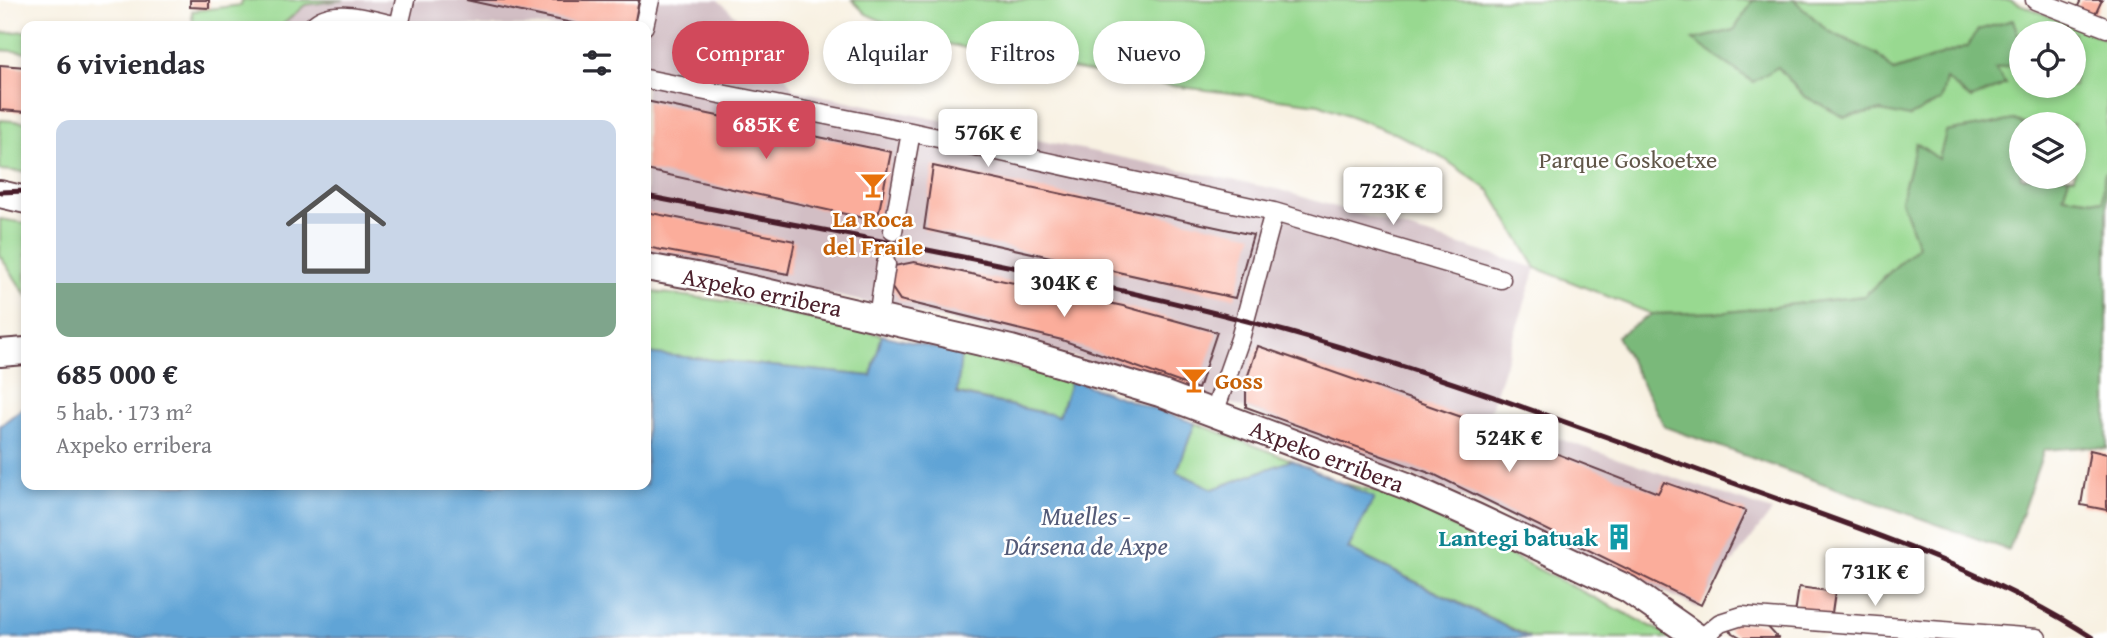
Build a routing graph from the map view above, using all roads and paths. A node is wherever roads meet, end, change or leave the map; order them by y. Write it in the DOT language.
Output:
graph roads {
  1 [pos="405,0"];
  2 [pos="650,0"];
  3 [pos="2035,0"];
  4 [pos="317,21"];
  5 [pos="370,21"];
  6 [pos="400,21"];
  7 [pos="645,21"];
  8 [pos="2107,28"];
  9 [pos="651,80"];
  10 [pos="911,132"];
  11 [pos="0,194"];
  12 [pos="21,199"];
  13 [pos="1274,212"];
  14 [pos="893,231"];
  15 [pos="886,264"];
  16 [pos="651,269"];
  17 [pos="1501,279"];
  18 [pos="878,317"];
  19 [pos="1214,413"];
  20 [pos="1707,636"];
  21 [pos="2037,638"];
  1 -- 6 [label="street"];
  2 -- 7 [label="street"];
  3 -- 8 [label="street"];
  4 -- 5 [label="street"];
  9 -- 10 [label="street"];
  10 -- 13 [label="street"];
  10 -- 14 [label="street"];
  11 -- 12 [label="main road"];
  13 -- 17 [label="street"];
  13 -- 19 [label="street"];
  15 -- 18 [label="street, Axpeko erribera"];
  16 -- 18 [label="main road, Axpeko erribera"];
  18 -- 19 [label="main road, Axpeko erribera"];
  19 -- 20 [label="main road, Axpeko erribera"];
  20 -- 21 [label="street"];
}
